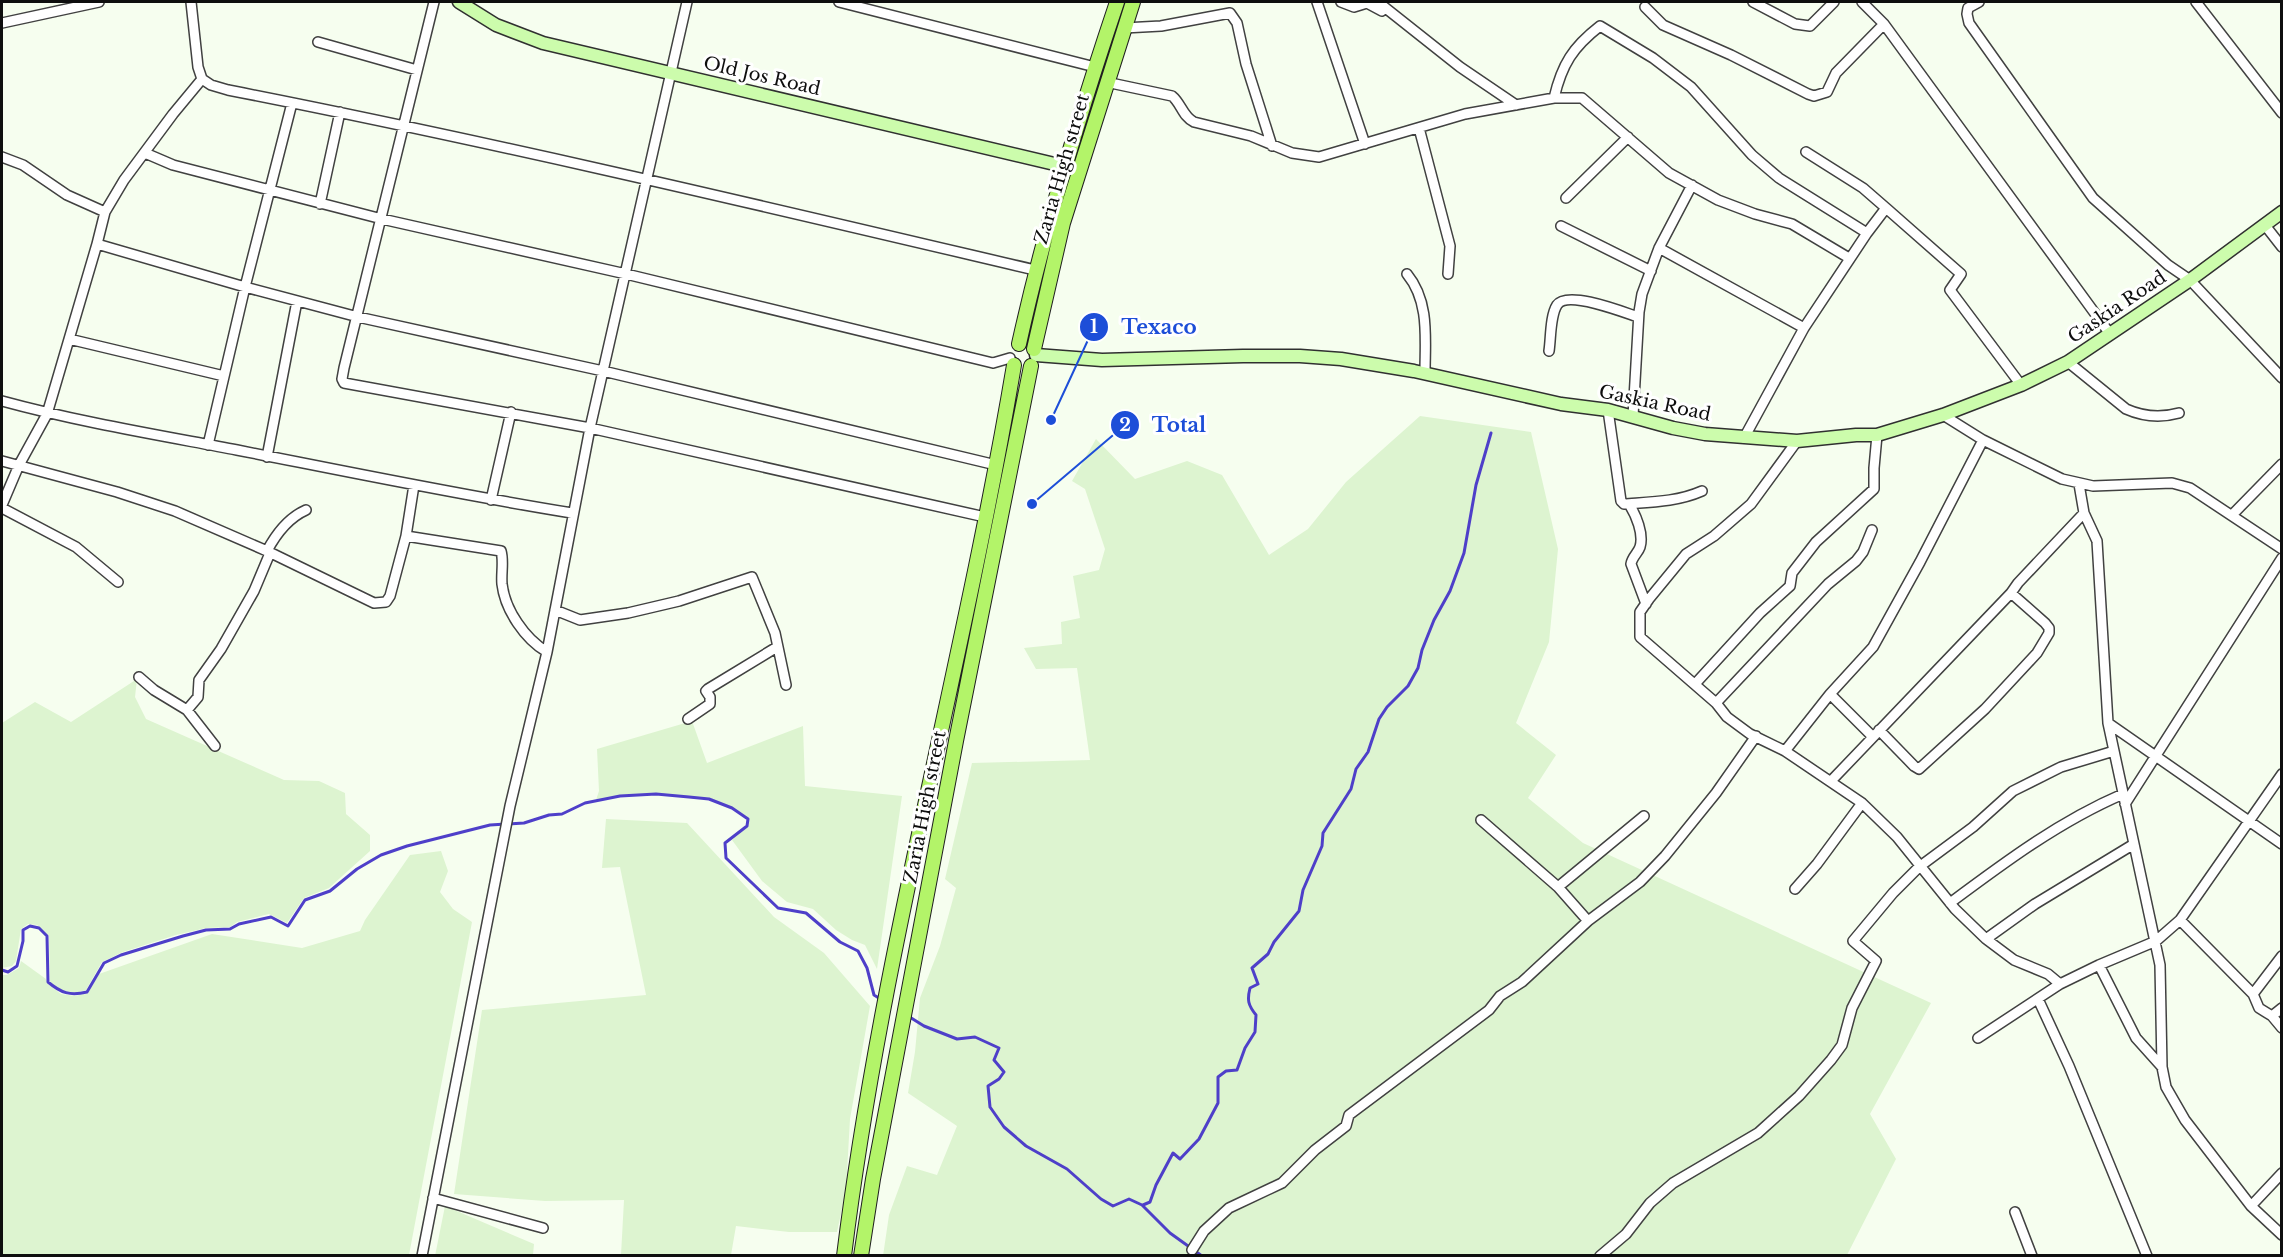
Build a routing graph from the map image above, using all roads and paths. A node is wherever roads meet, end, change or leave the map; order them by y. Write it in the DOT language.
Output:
graph roads {
  1 [pos="99,2"];
  2 [pos="191,2"];
  3 [pos="434,2"];
  4 [pos="459,2"];
  5 [pos="687,2"];
  6 [pos="839,2"];
  7 [pos="1117,2"];
  8 [pos="1133,2"];
  9 [pos="1317,2"];
  10 [pos="1341,2"];
  11 [pos="1378,2"];
  12 [pos="1753,2"];
  13 [pos="1834,2"];
  14 [pos="1862,2"];
  15 [pos="1979,2"];
  16 [pos="2196,2"];
  17 [pos="1645,7"];
  18 [pos="2,22"];
  19 [pos="1402,22"];
  20 [pos="1884,24"];
  21 [pos="1124,28"];
  22 [pos="318,42"];
  23 [pos="1095,67"];
  24 [pos="417,70"];
  25 [pos="671,73"];
  26 [pos="202,79"];
  27 [pos="1106,82"];
  28 [pos="1554,98"];
  29 [pos="292,103"];
  30 [pos="1516,105"];
  31 [pos="340,112"];
  32 [pos="2282,113"];
  33 [pos="404,125"];
  34 [pos="1419,128"];
  35 [pos="1628,137"];
  36 [pos="1365,144"];
  37 [pos="1272,146"];
  38 [pos="145,153"];
  39 [pos="1806,153"];
  40 [pos="2,157"];
  41 [pos="1064,166"];
  42 [pos="646,179"];
  43 [pos="1692,185"];
  44 [pos="269,190"];
  45 [pos="1566,198"];
  46 [pos="320,204"];
  47 [pos="1886,208"];
  48 [pos="105,212"];
  49 [pos="2282,212"];
  50 [pos="382,219"];
  51 [pos="2265,224"];
  52 [pos="1561,226"];
  53 [pos="1867,233"];
  54 [pos="98,244"];
  55 [pos="2282,247"];
  56 [pos="1659,248"];
  57 [pos="1849,258"];
  58 [pos="1035,270"];
  59 [pos="1651,271"];
  60 [pos="626,274"];
  61 [pos="1407,274"];
  62 [pos="1448,274"];
  63 [pos="2190,280"];
  64 [pos="245,287"];
  65 [pos="297,301"];
  66 [pos="1638,316"];
  67 [pos="358,317"];
  68 [pos="1804,328"];
  69 [pos="2110,334"];
  70 [pos="69,339"];
  71 [pos="1019,344"];
  72 [pos="1550,351"];
  73 [pos="1034,357"];
  74 [pos="1012,362"];
  75 [pos="2068,362"];
  76 [pos="603,371"];
  77 [pos="1425,373"];
  78 [pos="224,376"];
  79 [pos="2282,378"];
  80 [pos="2021,385"];
  81 [pos="2,401"];
  82 [pos="1608,410"];
  83 [pos="511,412"];
  84 [pos="2179,413"];
  85 [pos="46,414"];
  86 [pos="1943,415"];
  87 [pos="1634,416"];
  88 [pos="590,428"];
  89 [pos="1877,435"];
  90 [pos="1744,438"];
  91 [pos="1983,440"];
  92 [pos="1797,441"];
  93 [pos="208,445"];
  94 [pos="267,457"];
  95 [pos="2,461"];
  96 [pos="2282,464"];
  97 [pos="19,465"];
  98 [pos="996,465"];
  99 [pos="2079,484"];
  100 [pos="414,485"];
  101 [pos="1702,491"];
  102 [pos="491,500"];
  103 [pos="1629,504"];
  104 [pos="2,507"];
  105 [pos="306,510"];
  106 [pos="572,513"];
  107 [pos="2084,513"];
  108 [pos="2232,515"];
  109 [pos="986,517"];
  110 [pos="1872,530"];
  111 [pos="406,536"];
  112 [pos="2282,549"];
  113 [pos="269,552"];
  114 [pos="2282,558"];
  115 [pos="118,582"];
  116 [pos="2012,593"];
  117 [pos="1646,604"];
  118 [pos="555,610"];
  119 [pos="777,647"];
  120 [pos="547,652"];
  121 [pos="139,677"];
  122 [pos="1695,684"];
  123 [pos="786,685"];
  124 [pos="1830,694"];
  125 [pos="1716,703"];
  126 [pos="186,710"];
  127 [pos="688,719"];
  128 [pos="2108,723"];
  129 [pos="1876,733"];
  130 [pos="1756,736"];
  131 [pos="215,746"];
  132 [pos="1785,751"];
  133 [pos="2114,752"];
  134 [pos="2156,755"];
  135 [pos="2282,774"];
  136 [pos="1831,781"];
  137 [pos="2124,799"];
  138 [pos="1862,803"];
  139 [pos="1644,816"];
  140 [pos="1481,820"];
  141 [pos="2248,821"];
  142 [pos="2282,843"];
  143 [pos="2134,844"];
  144 [pos="1919,867"];
  145 [pos="1557,887"];
  146 [pos="1796,889"];
  147 [pos="1950,903"];
  148 [pos="2180,920"];
  149 [pos="1588,921"];
  150 [pos="1986,939"];
  151 [pos="2156,941"];
  152 [pos="2282,956"];
  153 [pos="2099,964"];
  154 [pos="2060,984"];
  155 [pos="2253,994"];
  156 [pos="2038,999"];
  157 [pos="2282,1008"];
  158 [pos="2272,1016"];
  159 [pos="2282,1028"];
  160 [pos="1978,1038"];
  161 [pos="2162,1067"];
  162 [pos="2282,1173"];
  163 [pos="434,1197"];
  164 [pos="2250,1206"];
  165 [pos="2015,1212"];
  166 [pos="543,1228"];
  167 [pos="2282,1234"];
  168 [pos="1192,1250"];
  169 [pos="422,1256"];
  170 [pos="844,1256"];
  171 [pos="861,1256"];
  172 [pos="1600,1256"];
  173 [pos="2032,1256"];
  174 [pos="2147,1256"];
  1 -- 18 [label="street"];
  2 -- 26 [label="street"];
  3 -- 24 [label="street"];
  4 -- 25 [label="main road, Old Jos Road"];
  5 -- 25 [label="street"];
  6 -- 23 [label="street"];
  7 -- 23 [label="main road, Zaria High street"];
  8 -- 21 [label="main road, Zaria High street"];
  9 -- 36 [label="street"];
  10 -- 19 [label="street"];
  11 -- 19 [label="street"];
  12 -- 13 [label="street"];
  14 -- 20 [label="street"];
  15 -- 63 [label="street"];
  16 -- 32 [label="street"];
  17 -- 20 [label="street"];
  19 -- 30 [label="street"];
  20 -- 69 [label="street"];
  21 -- 27 [label="main road, Zaria High street"];
  21 -- 37 [label="street"];
  22 -- 24 [label="street"];
  23 -- 41 [label="main road, Zaria High street"];
  24 -- 33 [label="street"];
  25 -- 41 [label="main road, Old Jos Road"];
  25 -- 42 [label="street"];
  26 -- 29 [label="street"];
  26 -- 38 [label="street"];
  27 -- 37 [label="street"];
  27 -- 73 [label="main road, Zaria High street"];
  28 -- 30 [label="street"];
  28 -- 35 [label="street"];
  28 -- 53 [label="street"];
  29 -- 31 [label="street"];
  29 -- 44 [label="street"];
  30 -- 34 [label="street"];
  31 -- 33 [label="street"];
  31 -- 46 [label="street"];
  33 -- 42 [label="street"];
  33 -- 50 [label="street"];
  34 -- 36 [label="street"];
  34 -- 62 [label="street"];
  35 -- 43 [label="street"];
  35 -- 45 [label="street"];
  36 -- 37 [label="street"];
  38 -- 44 [label="street"];
  38 -- 48 [label="street"];
  39 -- 47 [label="street"];
  40 -- 48 [label="street"];
  41 -- 58 [label="main road, Zaria High street"];
  42 -- 58 [label="street"];
  42 -- 60 [label="street"];
  43 -- 56 [label="street"];
  43 -- 57 [label="street"];
  44 -- 46 [label="street"];
  44 -- 64 [label="street"];
  46 -- 50 [label="street"];
  47 -- 53 [label="street"];
  47 -- 80 [label="street"];
  48 -- 54 [label="street"];
  49 -- 51 [label="main road, Gaskia Road"];
  50 -- 60 [label="street"];
  50 -- 67 [label="street"];
  51 -- 55 [label="street"];
  51 -- 63 [label="main road, Gaskia Road"];
  52 -- 59 [label="street"];
  53 -- 57 [label="street"];
  54 -- 64 [label="street"];
  54 -- 70 [label="street"];
  56 -- 59 [label="street"];
  56 -- 68 [label="street"];
  57 -- 68 [label="street"];
  58 -- 71 [label="main road, Zaria High street"];
  59 -- 66 [label="street"];
  60 -- 74 [label="street"];
  60 -- 76 [label="street"];
  61 -- 77 [label="street"];
  63 -- 69 [label="main road, Gaskia Road"];
  63 -- 79 [label="street"];
  64 -- 65 [label="street"];
  64 -- 78 [label="street"];
  65 -- 67 [label="street"];
  65 -- 94 [label="street"];
  66 -- 72 [label="street"];
  66 -- 87 [label="street"];
  67 -- 76 [label="street"];
  67 -- 83 [label="street"];
  68 -- 90 [label="street"];
  69 -- 75 [label="main road, Gaskia Road"];
  70 -- 78 [label="street"];
  70 -- 85 [label="street"];
  71 -- 73 [label="main road"];
  71 -- 74 [label="main road"];
  73 -- 74 [label="main road"];
  73 -- 77 [label="main road, Gaskia Road"];
  73 -- 171 [label="main road, Zaria High street"];
  74 -- 98 [label="main road, Zaria High street"];
  75 -- 80 [label="main road, Gaskia Road"];
  75 -- 84 [label="street"];
  76 -- 88 [label="street"];
  76 -- 98 [label="street"];
  77 -- 82 [label="main road, Gaskia Road"];
  78 -- 93 [label="street"];
  80 -- 86 [label="main road, Gaskia Road"];
  81 -- 85 [label="street"];
  82 -- 87 [label="main road, Gaskia Road"];
  82 -- 103 [label="street"];
  83 -- 88 [label="street"];
  83 -- 102 [label="street"];
  85 -- 93 [label="street"];
  85 -- 97 [label="street"];
  86 -- 89 [label="main road, Gaskia Road"];
  86 -- 91 [label="street"];
  87 -- 90 [label="main road, Gaskia Road"];
  88 -- 106 [label="street"];
  88 -- 109 [label="street"];
  89 -- 92 [label="main road, Gaskia Road"];
  89 -- 122 [label="street"];
  90 -- 92 [label="main road, Gaskia Road"];
  91 -- 99 [label="street"];
  91 -- 124 [label="street"];
  92 -- 117 [label="street"];
  93 -- 94 [label="street"];
  94 -- 100 [label="street"];
  95 -- 97 [label="street"];
  96 -- 108 [label="street"];
  97 -- 104 [label="street"];
  97 -- 113 [label="street"];
  98 -- 109 [label="main road, Zaria High street"];
  99 -- 107 [label="street"];
  99 -- 108 [label="street"];
  100 -- 102 [label="street"];
  100 -- 111 [label="street"];
  101 -- 103 [label="street"];
  102 -- 106 [label="street"];
  103 -- 117 [label="street"];
  104 -- 115 [label="street"];
  105 -- 113 [label="street"];
  106 -- 118 [label="street"];
  107 -- 116 [label="street"];
  107 -- 128 [label="street"];
  108 -- 112 [label="street"];
  109 -- 170 [label="main road, Zaria High street"];
  110 -- 125 [label="street"];
  111 -- 113 [label="street"];
  111 -- 120 [label="street"];
  113 -- 126 [label="street"];
  114 -- 134 [label="street"];
  116 -- 129 [label="street"];
  116 -- 129 [label="street"];
  117 -- 122 [label="street"];
  118 -- 119 [label="street"];
  118 -- 120 [label="street"];
  119 -- 123 [label="street"];
  119 -- 127 [label="street"];
  120 -- 163 [label="street"];
  121 -- 126 [label="street"];
  122 -- 125 [label="street"];
  124 -- 129 [label="street"];
  124 -- 132 [label="street"];
  125 -- 130 [label="street"];
  126 -- 131 [label="street"];
  128 -- 133 [label="street"];
  128 -- 134 [label="street"];
  129 -- 136 [label="street"];
  130 -- 132 [label="street"];
  130 -- 149 [label="street"];
  132 -- 136 [label="street"];
  133 -- 137 [label="street"];
  133 -- 144 [label="street"];
  134 -- 137 [label="street"];
  134 -- 141 [label="street"];
  135 -- 141 [label="street"];
  136 -- 138 [label="street"];
  137 -- 143 [label="street"];
  137 -- 147 [label="street"];
  138 -- 144 [label="street"];
  138 -- 146 [label="street"];
  139 -- 145 [label="street"];
  140 -- 145 [label="street"];
  141 -- 142 [label="street"];
  141 -- 148 [label="street"];
  143 -- 150 [label="street"];
  143 -- 151 [label="street"];
  144 -- 147 [label="street"];
  144 -- 172 [label="street"];
  145 -- 149 [label="street"];
  147 -- 150 [label="street"];
  148 -- 151 [label="street"];
  148 -- 155 [label="street"];
  149 -- 168 [label="street"];
  150 -- 154 [label="street"];
  151 -- 153 [label="street"];
  151 -- 161 [label="street"];
  152 -- 155 [label="street"];
  153 -- 154 [label="street"];
  153 -- 161 [label="street"];
  154 -- 156 [label="street"];
  155 -- 158 [label="street"];
  156 -- 160 [label="street"];
  156 -- 174 [label="street"];
  157 -- 158 [label="street"];
  158 -- 159 [label="street"];
  161 -- 164 [label="street"];
  162 -- 164 [label="street"];
  163 -- 166 [label="street"];
  163 -- 169 [label="street"];
  164 -- 167 [label="street"];
  165 -- 173 [label="street"];
}
